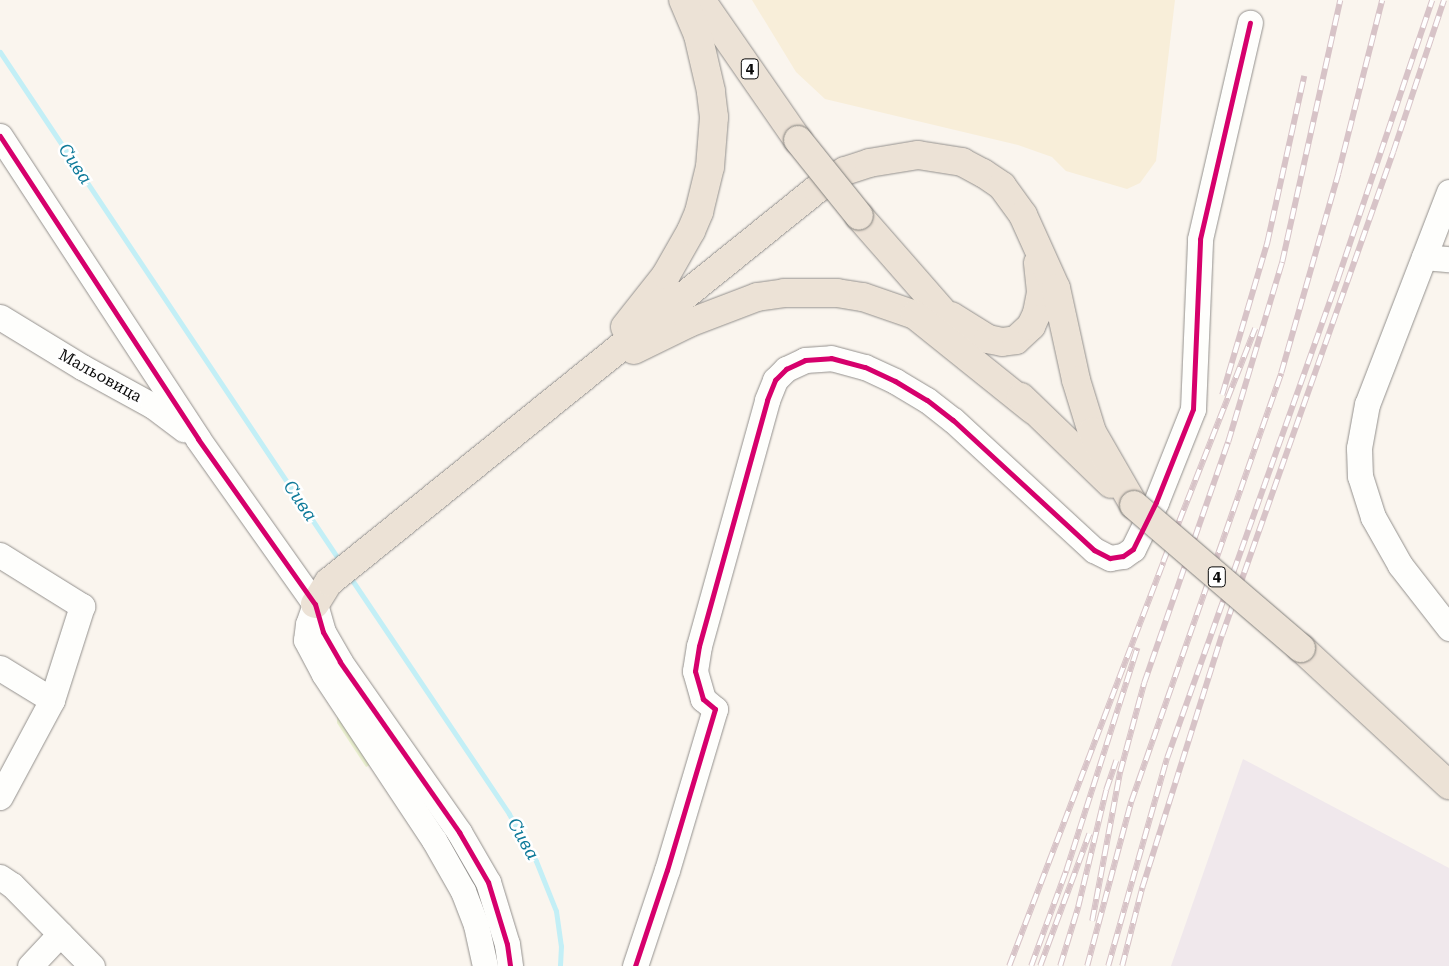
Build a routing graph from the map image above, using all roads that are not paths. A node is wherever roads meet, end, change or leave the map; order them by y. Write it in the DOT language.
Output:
graph roads {
  1 [pos="683,0"];
  2 [pos="701,0"];
  3 [pos="1250,23"];
  4 [pos="0,136"];
  5 [pos="1449,192"];
  6 [pos="1037,243"];
  7 [pos="1424,256"];
  8 [pos="1449,259"];
  9 [pos="939,309"];
  10 [pos="0,317"];
  11 [pos="585,374"];
  12 [pos="1033,410"];
  13 [pos="198,440"];
  14 [pos="1134,505"];
  15 [pos="0,555"];
  16 [pos="322,593"];
  17 [pos="1449,628"];
  18 [pos="0,668"];
  19 [pos="52,700"];
  20 [pos="1449,785"];
  21 [pos="0,797"];
  22 [pos="0,877"];
  23 [pos="60,934"];
  24 [pos="30,966"];
  25 [pos="92,966"];
  26 [pos="485,966"];
  27 [pos="510,966"];
  28 [pos="635,966"];
  1 -- 11 [label="main road"];
  2 -- 9 [label="main road, 4, bridge"];
  3 -- 28 [label="street"];
  4 -- 13 [label="street"];
  5 -- 7 [label="street"];
  6 -- 9 [label="main road"];
  6 -- 11 [label="main road"];
  6 -- 14 [label="main road"];
  7 -- 8 [label="street"];
  7 -- 17 [label="street"];
  9 -- 12 [label="main road, 4"];
  10 -- 13 [label="street, Мальовица"];
  11 -- 12 [label="main road"];
  11 -- 16 [label="main road"];
  12 -- 14 [label="main road, 4"];
  13 -- 16 [label="street"];
  14 -- 20 [label="main road, 4, bridge"];
  15 -- 19 [label="street"];
  16 -- 26 [label="street"];
  16 -- 27 [label="street"];
  18 -- 19 [label="street"];
  19 -- 21 [label="street"];
  22 -- 23 [label="street"];
  23 -- 24 [label="street"];
  23 -- 25 [label="street"];
}
